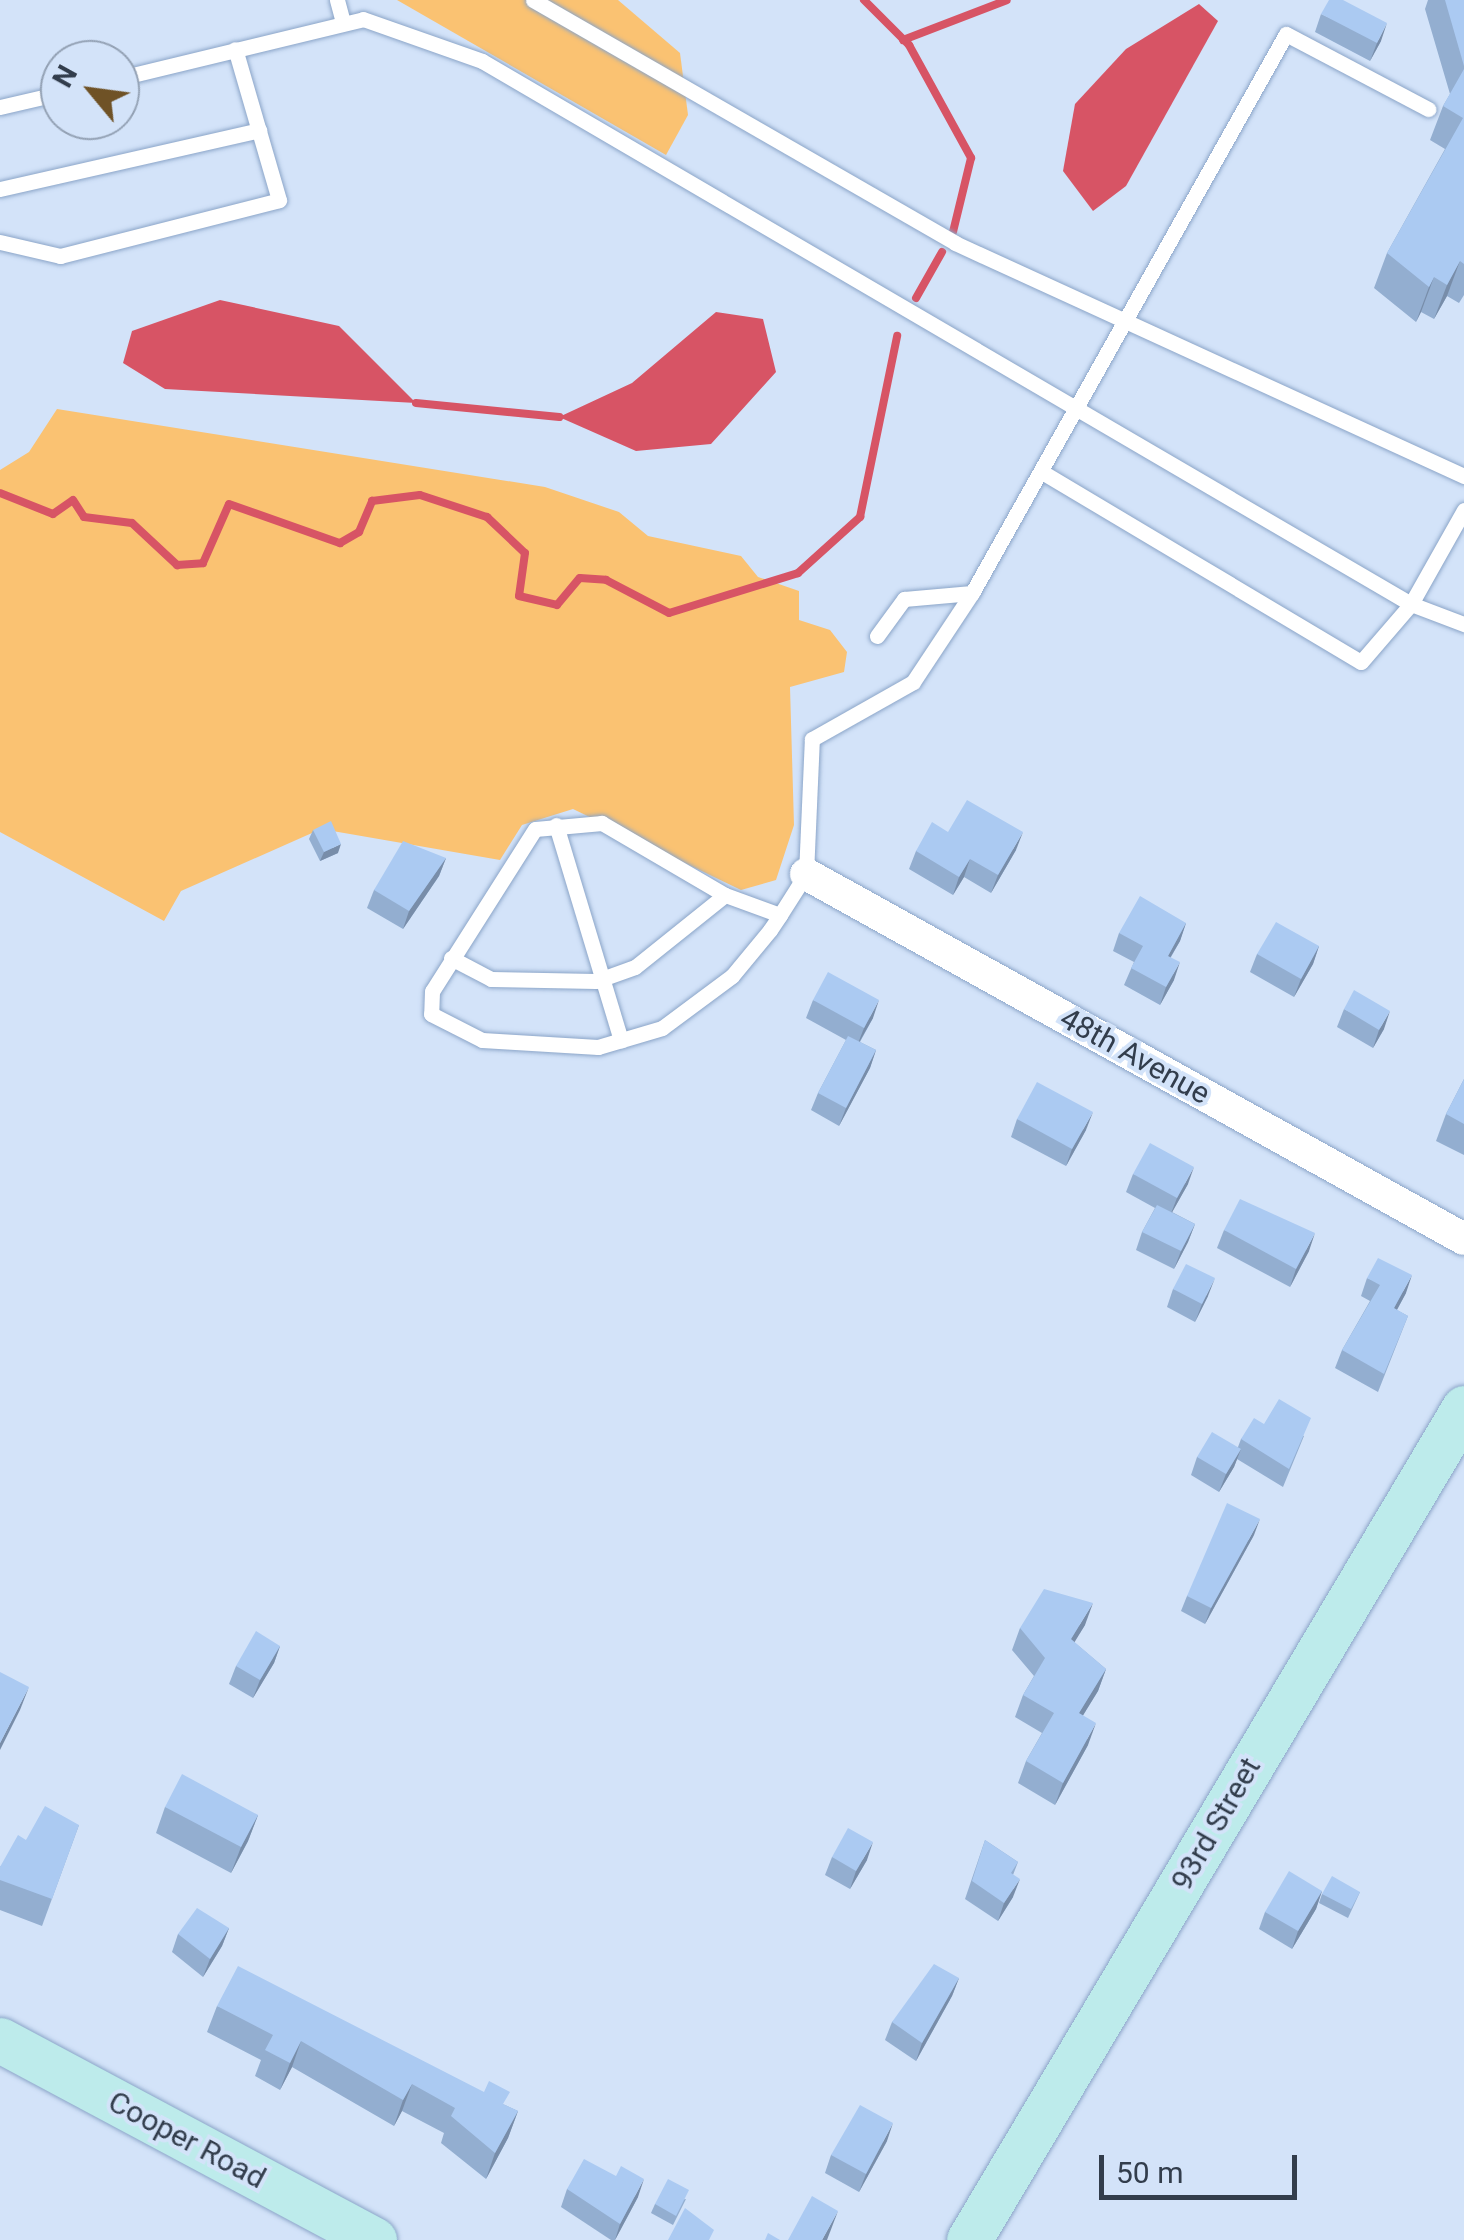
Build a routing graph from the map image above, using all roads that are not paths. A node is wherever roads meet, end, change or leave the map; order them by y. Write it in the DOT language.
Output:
graph roads {
  1 [pos="337,0"];
  2 [pos="532,0"];
  3 [pos="343,23"];
  4 [pos="235,50"];
  5 [pos="140,73"];
  6 [pos="40,97"];
  7 [pos="0,107"];
  8 [pos="1428,109"];
  9 [pos="259,130"];
  10 [pos="0,189"];
  11 [pos="0,242"];
  12 [pos="1122,318"];
  13 [pos="1078,408"];
  14 [pos="1042,472"];
  15 [pos="1464,476"];
  16 [pos="1464,510"];
  17 [pos="972,593"];
  18 [pos="1411,604"];
  19 [pos="1464,624"];
  20 [pos="877,636"];
  21 [pos="556,825"];
  22 [pos="806,874"];
  23 [pos="724,895"];
  24 [pos="780,914"];
  25 [pos="451,958"];
  26 [pos="602,978"];
  27 [pos="621,1040"];
  28 [pos="1464,1239"];
  29 [pos="1464,1408"];
  30 [pos="0,2040"];
  31 [pos="374,2240"];
  32 [pos="969,2240"];
  1 -- 3 [label="lane"];
  2 -- 12 [label="lane"];
  3 -- 4 [label="lane"];
  3 -- 13 [label="lane"];
  4 -- 5 [label="lane"];
  4 -- 9 [label="lane"];
  6 -- 7 [label="lane"];
  8 -- 12 [label="lane"];
  9 -- 10 [label="lane"];
  9 -- 11 [label="lane"];
  12 -- 13 [label="lane"];
  12 -- 15 [label="lane"];
  13 -- 14 [label="lane"];
  13 -- 18 [label="lane"];
  14 -- 17 [label="lane"];
  14 -- 18 [label="lane"];
  16 -- 18 [label="lane"];
  17 -- 20 [label="lane"];
  17 -- 22 [label="lane"];
  18 -- 19 [label="lane"];
  21 -- 23 [label="lane"];
  21 -- 25 [label="lane"];
  21 -- 26 [label="lane"];
  22 -- 24 [label="lane"];
  22 -- 28 [label="street, 48th Avenue"];
  23 -- 24 [label="lane"];
  23 -- 26 [label="lane"];
  24 -- 27 [label="lane"];
  25 -- 26 [label="lane"];
  25 -- 27 [label="lane"];
  26 -- 27 [label="lane"];
  29 -- 32 [label="street, 93rd Street"];
  30 -- 31 [label="street, Cooper Road"];
}
